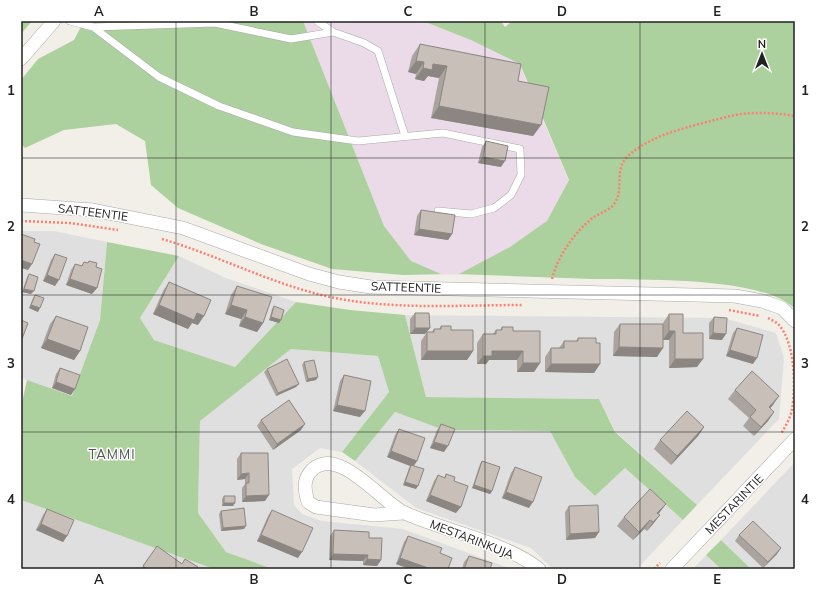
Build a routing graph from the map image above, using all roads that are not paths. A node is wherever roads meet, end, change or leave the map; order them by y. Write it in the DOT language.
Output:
graph roads {
  1 [pos="54,21"];
  2 [pos="70,21"];
  3 [pos="317,21"];
  4 [pos="93,27"];
  5 [pos="333,32"];
  6 [pos="21,59"];
  7 [pos="405,136"];
  8 [pos="21,205"];
  9 [pos="438,211"];
  10 [pos="795,321"];
  11 [pos="795,439"];
  12 [pos="403,512"];
  13 [pos="538,569"];
  14 [pos="672,569"];
  1 -- 6 [label="street"];
  2 -- 4 [label="lane"];
  3 -- 5 [label="lane"];
  4 -- 5 [label="lane"];
  4 -- 7 [label="lane"];
  5 -- 7 [label="lane"];
  7 -- 9 [label="lane"];
  8 -- 10 [label="street, SATTEENTIE"];
  11 -- 14 [label="street, MESTARINTIE"];
  12 -- 12 [label="street, MESTARINKUJA"];
  12 -- 13 [label="street, MESTARINKUJA"];
}
